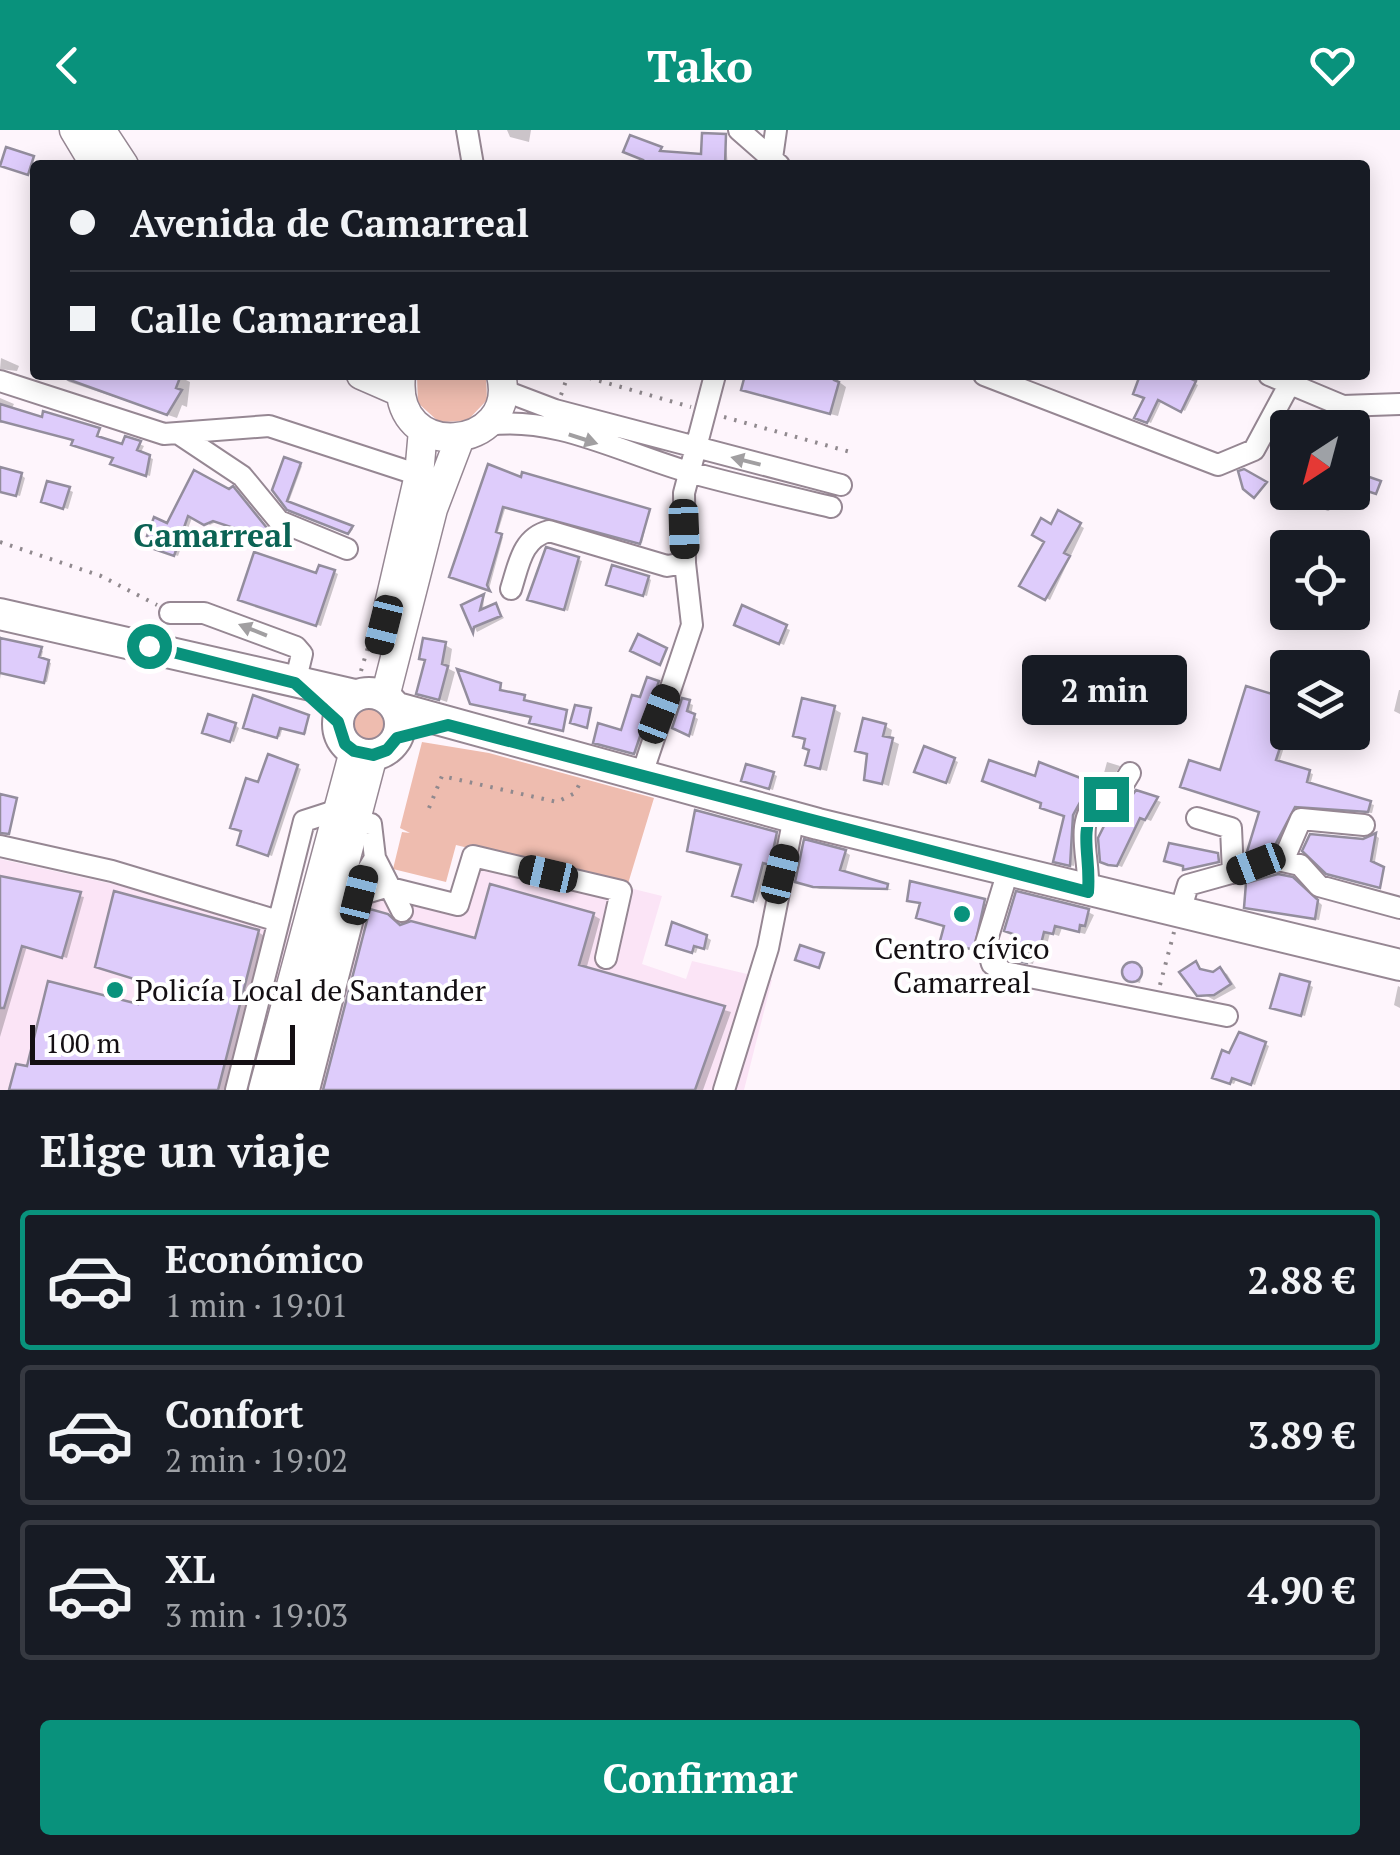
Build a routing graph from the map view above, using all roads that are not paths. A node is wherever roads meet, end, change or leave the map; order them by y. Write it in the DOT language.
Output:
graph roads {
  1 [pos="74,130"];
  2 [pos="100,130"];
  3 [pos="466,130"];
  4 [pos="739,130"];
  5 [pos="776,130"];
  6 [pos="92,160"];
  7 [pos="121,160"];
  8 [pos="471,160"];
  9 [pos="770,160"];
  10 [pos="774,160"];
  11 [pos="714,380"];
  12 [pos="997,380"];
  13 [pos="1279,380"];
  14 [pos="0,381"];
  15 [pos="503,383"];
  16 [pos="401,384"];
  17 [pos="1289,385"];
  18 [pos="1400,404"];
  19 [pos="488,424"];
  20 [pos="423,430"];
  21 [pos="178,434"];
  22 [pos="460,438"];
  23 [pos="694,448"];
  24 [pos="688,472"];
  25 [pos="419,475"];
  26 [pos="841,485"];
  27 [pos="832,508"];
  28 [pos="348,549"];
  29 [pos="684,563"];
  30 [pos="512,588"];
  31 [pos="0,590"];
  32 [pos="170,613"];
  33 [pos="0,614"];
  34 [pos="149,646"];
  35 [pos="295,683"];
  36 [pos="375,719"];
  37 [pos="1130,773"];
  38 [pos="640,777"];
  39 [pos="344,816"];
  40 [pos="794,817"];
  41 [pos="1197,818"];
  42 [pos="1364,826"];
  43 [pos="0,846"];
  44 [pos="336,850"];
  45 [pos="374,858"];
  46 [pos="1283,861"];
  47 [pos="1008,871"];
  48 [pos="1233,872"];
  49 [pos="386,887"];
  50 [pos="1088,892"];
  51 [pos="359,895"];
  52 [pos="1400,908"];
  53 [pos="402,911"];
  54 [pos="1179,915"];
  55 [pos="278,921"];
  56 [pos="606,958"];
  57 [pos="1400,965"];
  58 [pos="1227,1016"];
  59 [pos="236,1090"];
  60 [pos="264,1090"];
  61 [pos="285,1090"];
  62 [pos="310,1090"];
  63 [pos="724,1090"];
  1 -- 6 [label="main road"];
  2 -- 7 [label="main road"];
  3 -- 8 [label="street"];
  4 -- 9 [label="street"];
  5 -- 10 [label="street"];
  11 -- 23 [label="street"];
  12 -- 17 [label="street"];
  13 -- 17 [label="street"];
  14 -- 21 [label="street"];
  15 -- 19 [label="main road"];
  15 -- 23 [label="street"];
  16 -- 20 [label="main road"];
  17 -- 18 [label="street"];
  19 -- 22 [label="main road"];
  19 -- 24 [label="street, one-way"];
  20 -- 22 [label="main road"];
  20 -- 25 [label="main road"];
  21 -- 25 [label="street"];
  21 -- 28 [label="street"];
  22 -- 36 [label="main road"];
  23 -- 24 [label="street"];
  26 -- 23 [label="street, one-way"];
  24 -- 27 [label="street"];
  24 -- 29 [label="street"];
  25 -- 36 [label="main road"];
  29 -- 30 [label="street"];
  29 -- 38 [label="street"];
  31 -- 34 [label="highway"];
  35 -- 32 [label="street, one-way"];
  33 -- 34 [label="highway"];
  34 -- 35 [label="highway"];
  35 -- 36 [label="highway"];
  35 -- 36 [label="highway"];
  36 -- 38 [label="highway"];
  36 -- 39 [label="main road"];
  37 -- 50 [label="street"];
  38 -- 40 [label="highway"];
  39 -- 44 [label="main road"];
  39 -- 45 [label="street"];
  39 -- 55 [label="street"];
  40 -- 47 [label="highway"];
  40 -- 63 [label="street"];
  41 -- 48 [label="street"];
  42 -- 46 [label="street"];
  43 -- 55 [label="street"];
  44 -- 60 [label="main road"];
  44 -- 61 [label="main road"];
  45 -- 49 [label="street"];
  45 -- 51 [label="street"];
  46 -- 48 [label="street"];
  46 -- 52 [label="street"];
  47 -- 50 [label="highway"];
  47 -- 58 [label="street"];
  48 -- 54 [label="street"];
  49 -- 51 [label="street"];
  49 -- 53 [label="street"];
  49 -- 56 [label="street"];
  50 -- 54 [label="highway"];
  51 -- 62 [label="street"];
  54 -- 57 [label="highway"];
  55 -- 59 [label="street"];
}
